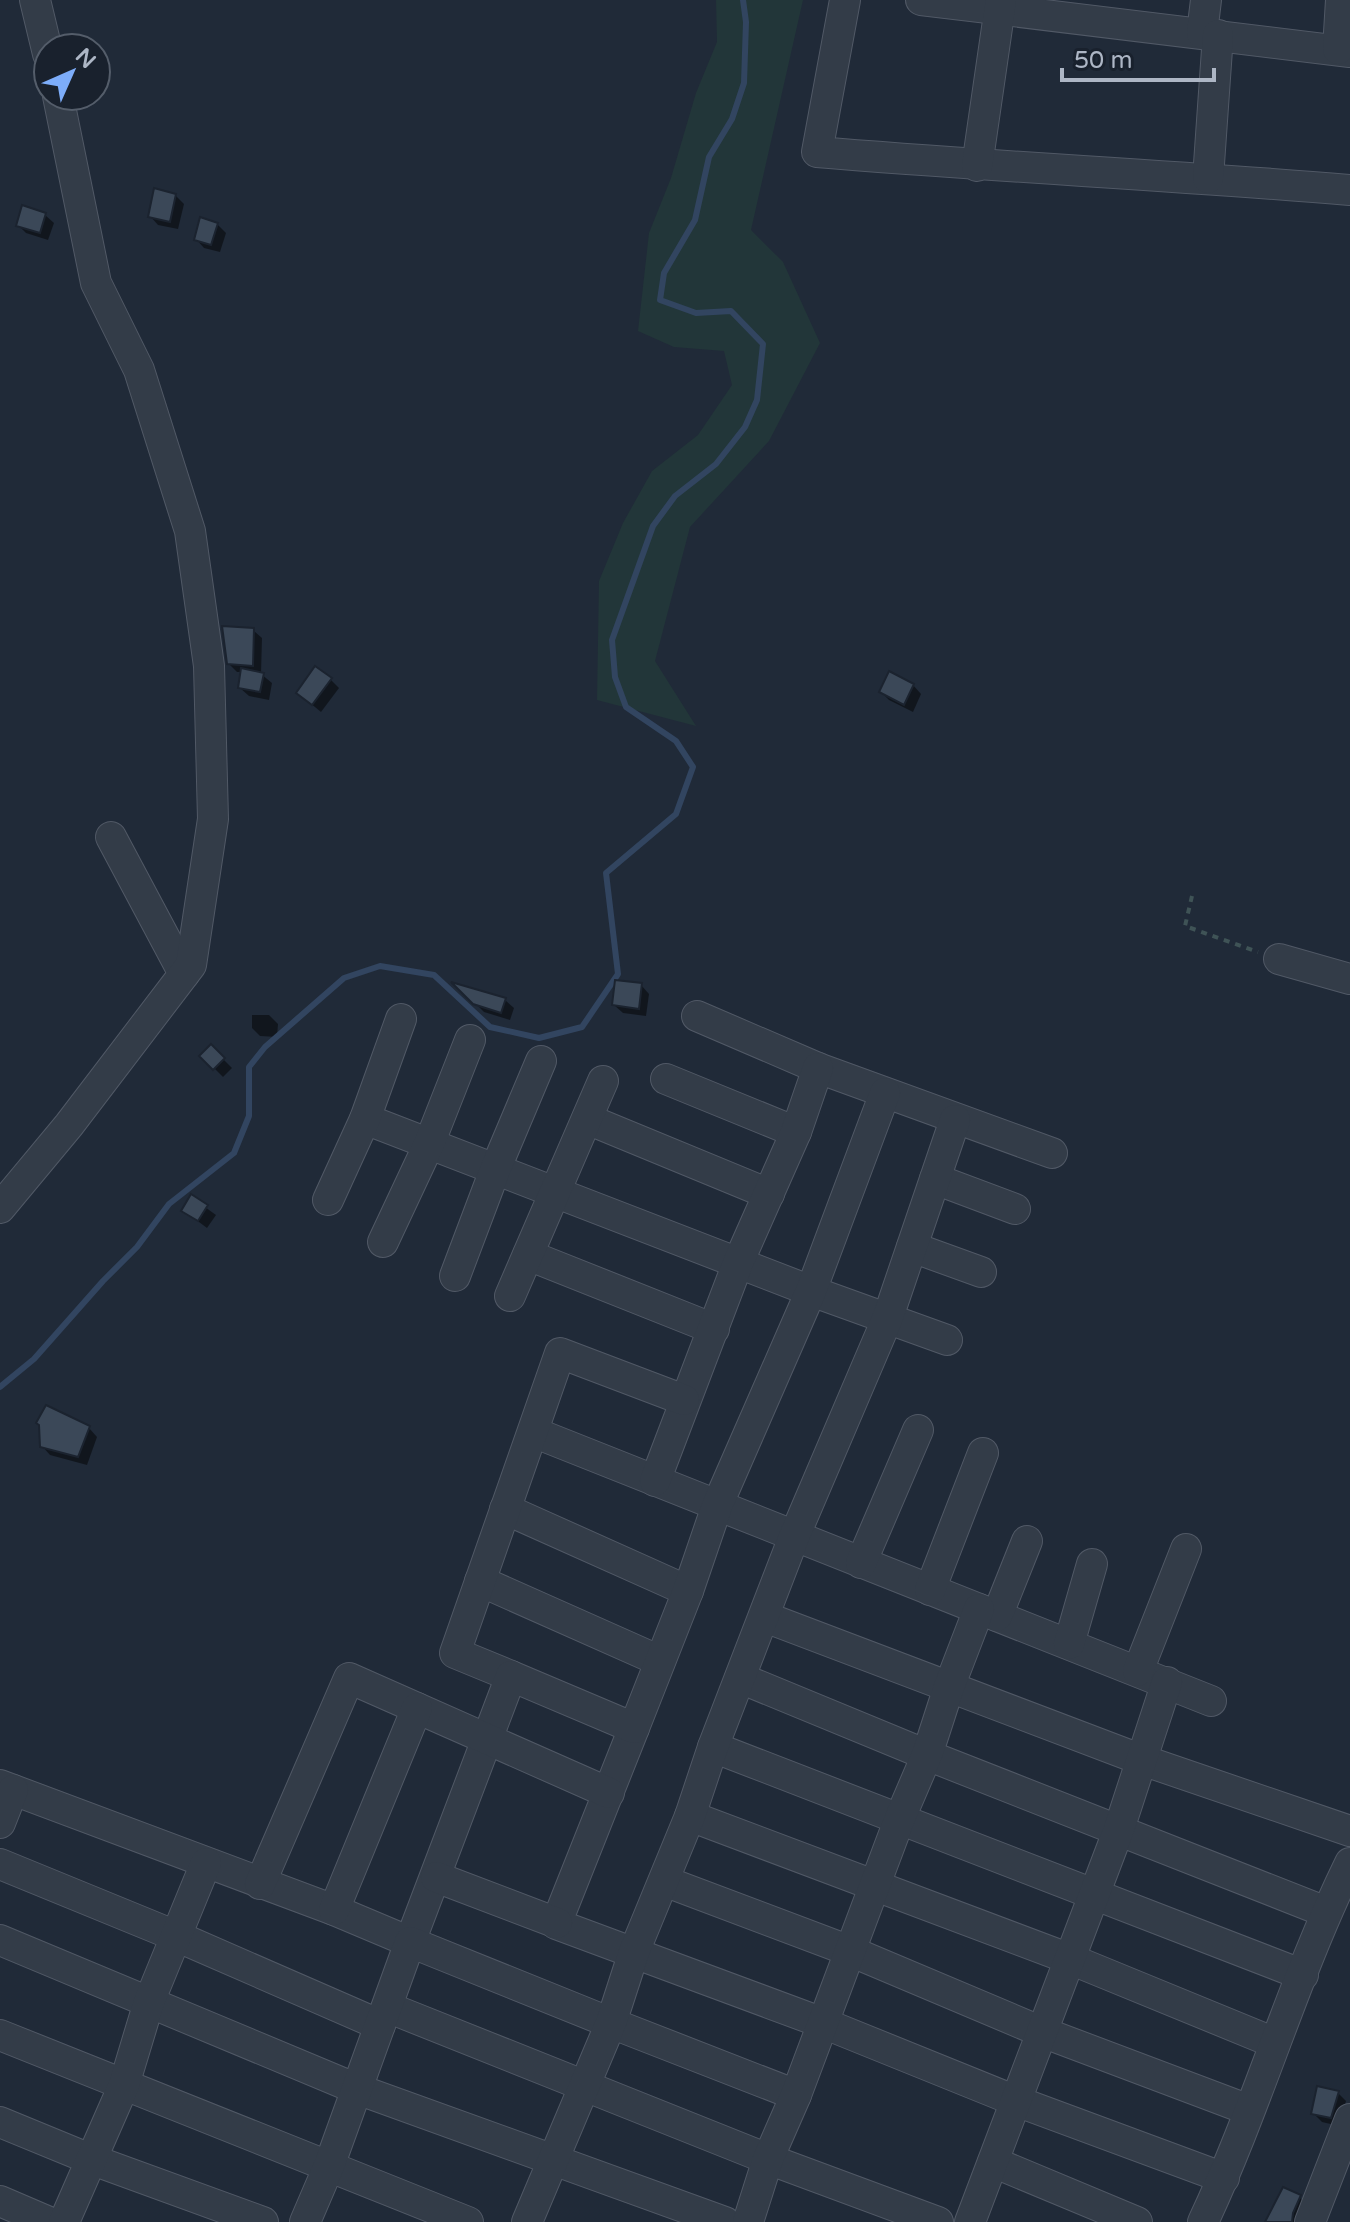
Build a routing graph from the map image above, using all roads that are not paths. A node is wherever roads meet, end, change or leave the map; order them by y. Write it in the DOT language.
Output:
graph roads {
  1 [pos="35,0"];
  2 [pos="845,0"];
  3 [pos="921,0"];
  4 [pos="1206,0"];
  5 [pos="1341,0"];
  6 [pos="1000,4"];
  7 [pos="43,32"];
  8 [pos="1210,34"];
  9 [pos="1344,50"];
  10 [pos="61,112"];
  11 [pos="977,166"];
  12 [pos="1208,178"];
  13 [pos="1350,190"];
  14 [pos="111,837"];
  15 [pos="1279,959"];
  16 [pos="184,974"];
  17 [pos="1350,979"];
  18 [pos="697,1016"];
  19 [pos="401,1019"];
  20 [pos="470,1040"];
  21 [pos="541,1061"];
  22 [pos="818,1068"];
  23 [pos="666,1079"];
  24 [pos="603,1081"];
  25 [pos="885,1093"];
  26 [pos="365,1119"];
  27 [pos="587,1119"];
  28 [pos="955,1120"];
  29 [pos="796,1132"];
  30 [pos="429,1144"];
  31 [pos="1052,1153"];
  32 [pos="495,1170"];
  33 [pos="935,1179"];
  34 [pos="555,1193"];
  35 [pos="769,1194"];
  36 [pos="328,1200"];
  37 [pos="0,1208"];
  38 [pos="1015,1209"];
  39 [pos="383,1242"];
  40 [pos="912,1247"];
  41 [pos="528,1255"];
  42 [pos="738,1263"];
  43 [pos="981,1272"];
  44 [pos="455,1276"];
  45 [pos="811,1291"];
  46 [pos="510,1296"];
  47 [pos="888,1317"];
  48 [pos="714,1329"];
  49 [pos="947,1340"];
  50 [pos="684,1400"];
  51 [pos="918,1430"];
  52 [pos="533,1432"];
  53 [pos="983,1453"];
  54 [pos="655,1481"];
  55 [pos="717,1506"];
  56 [pos="505,1509"];
  57 [pos="794,1537"];
  58 [pos="1027,1541"];
  59 [pos="1186,1549"];
  60 [pos="861,1563"];
  61 [pos="1092,1564"];
  62 [pos="480,1581"];
  63 [pos="930,1590"];
  64 [pos="688,1591"];
  65 [pos="988,1612"];
  66 [pos="765,1617"];
  67 [pos="1069,1644"];
  68 [pos="660,1661"];
  69 [pos="1138,1671"];
  70 [pos="511,1676"];
  71 [pos="740,1678"];
  72 [pos="1167,1682"];
  73 [pos="949,1687"];
  74 [pos="1211,1701"];
  75 [pos="417,1708"];
  76 [pos="634,1728"];
  77 [pos="486,1739"];
  78 [pos="713,1747"];
  79 [pos="927,1755"];
  80 [pos="1142,1760"];
  81 [pos="6,1787"];
  82 [pos="609,1793"];
  83 [pos="690,1816"];
  84 [pos="900,1818"];
  85 [pos="0,1823"];
  86 [pos="1119,1829"];
  87 [pos="1350,1831"];
  88 [pos="206,1863"];
  89 [pos="1350,1863"];
  90 [pos="0,1864"];
  91 [pos="436,1877"];
  92 [pos="664,1881"];
  93 [pos="260,1884"];
  94 [pos="875,1886"];
  95 [pos="1094,1896"];
  96 [pos="334,1910"];
  97 [pos="1326,1912"];
  98 [pos="557,1923"];
  99 [pos="176,1936"];
  100 [pos="0,1940"];
  101 [pos="410,1942"];
  102 [pos="850,1951"];
  103 [pos="634,1952"];
  104 [pos="1070,1959"];
  105 [pos="1303,1975"];
  106 [pos="149,2002"];
  107 [pos="384,2016"];
  108 [pos="611,2023"];
  109 [pos="823,2023"];
  110 [pos="1042,2032"];
  111 [pos="0,2035"];
  112 [pos="1275,2043"];
  113 [pos="124,2085"];
  114 [pos="585,2085"];
  115 [pos="357,2089"];
  116 [pos="796,2095"];
  117 [pos="1016,2101"];
  118 [pos="1249,2110"];
  119 [pos="1350,2119"];
  120 [pos="0,2122"];
  121 [pos="90,2159"];
  122 [pos="553,2159"];
  123 [pos="768,2159"];
  124 [pos="993,2162"];
  125 [pos="329,2166"];
  126 [pos="1341,2167"];
  127 [pos="1224,2178"];
  128 [pos="0,2201"];
  129 [pos="49,2222"];
  130 [pos="64,2222"];
  131 [pos="263,2222"];
  132 [pos="305,2222"];
  133 [pos="468,2222"];
  134 [pos="527,2222"];
  135 [pos="725,2222"];
  136 [pos="748,2222"];
  137 [pos="938,2222"];
  138 [pos="970,2222"];
  139 [pos="1137,2222"];
  140 [pos="1203,2222"];
  141 [pos="1310,2222"];
  1 -- 7 [label="street"];
  2 -- 11 [label="street"];
  3 -- 6 [label="street"];
  4 -- 8 [label="street"];
  5 -- 9 [label="street"];
  6 -- 8 [label="street"];
  6 -- 11 [label="street"];
  8 -- 9 [label="street"];
  8 -- 12 [label="street"];
  10 -- 16 [label="street"];
  11 -- 12 [label="street"];
  12 -- 13 [label="street"];
  14 -- 16 [label="street"];
  15 -- 17 [label="street"];
  16 -- 37 [label="street"];
  18 -- 22 [label="street"];
  19 -- 26 [label="street"];
  20 -- 30 [label="street"];
  21 -- 32 [label="street"];
  22 -- 25 [label="street"];
  22 -- 29 [label="street"];
  23 -- 29 [label="street"];
  24 -- 27 [label="street"];
  25 -- 28 [label="street"];
  25 -- 45 [label="street"];
  26 -- 30 [label="street"];
  26 -- 36 [label="street"];
  27 -- 34 [label="street"];
  27 -- 35 [label="street"];
  28 -- 31 [label="street"];
  28 -- 33 [label="street"];
  29 -- 35 [label="street"];
  30 -- 32 [label="street"];
  30 -- 39 [label="street"];
  32 -- 34 [label="street"];
  32 -- 44 [label="street"];
  33 -- 38 [label="street"];
  33 -- 40 [label="street"];
  34 -- 41 [label="street"];
  34 -- 42 [label="street"];
  35 -- 42 [label="street"];
  40 -- 43 [label="street"];
  40 -- 47 [label="street"];
  41 -- 46 [label="street"];
  41 -- 48 [label="street"];
  42 -- 45 [label="street"];
  42 -- 48 [label="street"];
  45 -- 47 [label="street"];
  45 -- 55 [label="street"];
  47 -- 49 [label="street"];
  47 -- 57 [label="street"];
  48 -- 50 [label="street"];
  50 -- 52 [label="street"];
  50 -- 54 [label="street"];
  51 -- 60 [label="street"];
  52 -- 54 [label="street"];
  52 -- 56 [label="street"];
  53 -- 63 [label="street"];
  54 -- 55 [label="street"];
  55 -- 57 [label="street"];
  55 -- 64 [label="street"];
  56 -- 62 [label="street"];
  56 -- 64 [label="street"];
  57 -- 60 [label="street"];
  57 -- 66 [label="street"];
  58 -- 65 [label="street"];
  59 -- 69 [label="street"];
  60 -- 63 [label="street"];
  61 -- 67 [label="street"];
  62 -- 68 [label="street"];
  62 -- 70 [label="street"];
  63 -- 65 [label="street"];
  64 -- 68 [label="street"];
  65 -- 67 [label="street"];
  65 -- 73 [label="street"];
  66 -- 71 [label="street"];
  66 -- 73 [label="street"];
  67 -- 69 [label="street"];
  68 -- 76 [label="street"];
  69 -- 72 [label="street"];
  70 -- 76 [label="street"];
  70 -- 77 [label="street"];
  71 -- 78 [label="street"];
  71 -- 79 [label="street"];
  72 -- 74 [label="street"];
  72 -- 80 [label="street"];
  73 -- 79 [label="street"];
  73 -- 80 [label="street"];
  75 -- 77 [label="street"];
  75 -- 93 [label="street"];
  75 -- 96 [label="street"];
  76 -- 82 [label="street"];
  77 -- 82 [label="street"];
  77 -- 91 [label="street"];
  78 -- 83 [label="street"];
  78 -- 84 [label="street"];
  79 -- 84 [label="street"];
  79 -- 86 [label="street"];
  80 -- 86 [label="street"];
  80 -- 87 [label="street"];
  81 -- 85 [label="street"];
  81 -- 88 [label="street"];
  82 -- 98 [label="street"];
  83 -- 92 [label="street"];
  83 -- 94 [label="street"];
  84 -- 94 [label="street"];
  84 -- 95 [label="street"];
  86 -- 95 [label="street"];
  86 -- 97 [label="street"];
  88 -- 93 [label="street"];
  88 -- 99 [label="street"];
  89 -- 97 [label="street"];
  90 -- 99 [label="street"];
  91 -- 98 [label="street"];
  91 -- 101 [label="street"];
  92 -- 102 [label="street"];
  92 -- 103 [label="street"];
  93 -- 96 [label="street"];
  94 -- 102 [label="street"];
  94 -- 104 [label="street"];
  95 -- 104 [label="street"];
  95 -- 105 [label="street"];
  96 -- 101 [label="street"];
  97 -- 105 [label="street"];
  98 -- 103 [label="street"];
  99 -- 106 [label="street"];
  99 -- 107 [label="street"];
  100 -- 106 [label="street"];
  101 -- 107 [label="street"];
  101 -- 108 [label="street"];
  102 -- 109 [label="street"];
  102 -- 110 [label="street"];
  103 -- 108 [label="street"];
  103 -- 109 [label="street"];
  104 -- 110 [label="street"];
  104 -- 112 [label="street"];
  105 -- 112 [label="street"];
  106 -- 113 [label="street"];
  106 -- 115 [label="street"];
  107 -- 114 [label="street"];
  107 -- 115 [label="street"];
  108 -- 114 [label="street"];
  108 -- 116 [label="street"];
  109 -- 116 [label="street"];
  109 -- 117 [label="street"];
  110 -- 117 [label="street"];
  110 -- 118 [label="street"];
  111 -- 113 [label="street"];
  112 -- 118 [label="street"];
  113 -- 121 [label="street"];
  113 -- 125 [label="street"];
  114 -- 122 [label="street"];
  114 -- 123 [label="street"];
  115 -- 122 [label="street"];
  115 -- 125 [label="street"];
  116 -- 123 [label="street"];
  117 -- 124 [label="street"];
  117 -- 127 [label="street"];
  118 -- 127 [label="street"];
  119 -- 126 [label="street"];
  120 -- 121 [label="street"];
  121 -- 130 [label="street"];
  121 -- 131 [label="street"];
  122 -- 134 [label="street"];
  122 -- 135 [label="street"];
  123 -- 136 [label="street"];
  123 -- 137 [label="street"];
  124 -- 138 [label="street"];
  124 -- 139 [label="street"];
  125 -- 132 [label="street"];
  125 -- 133 [label="street"];
  126 -- 141 [label="street"];
  127 -- 140 [label="street"];
  128 -- 129 [label="street"];
}
